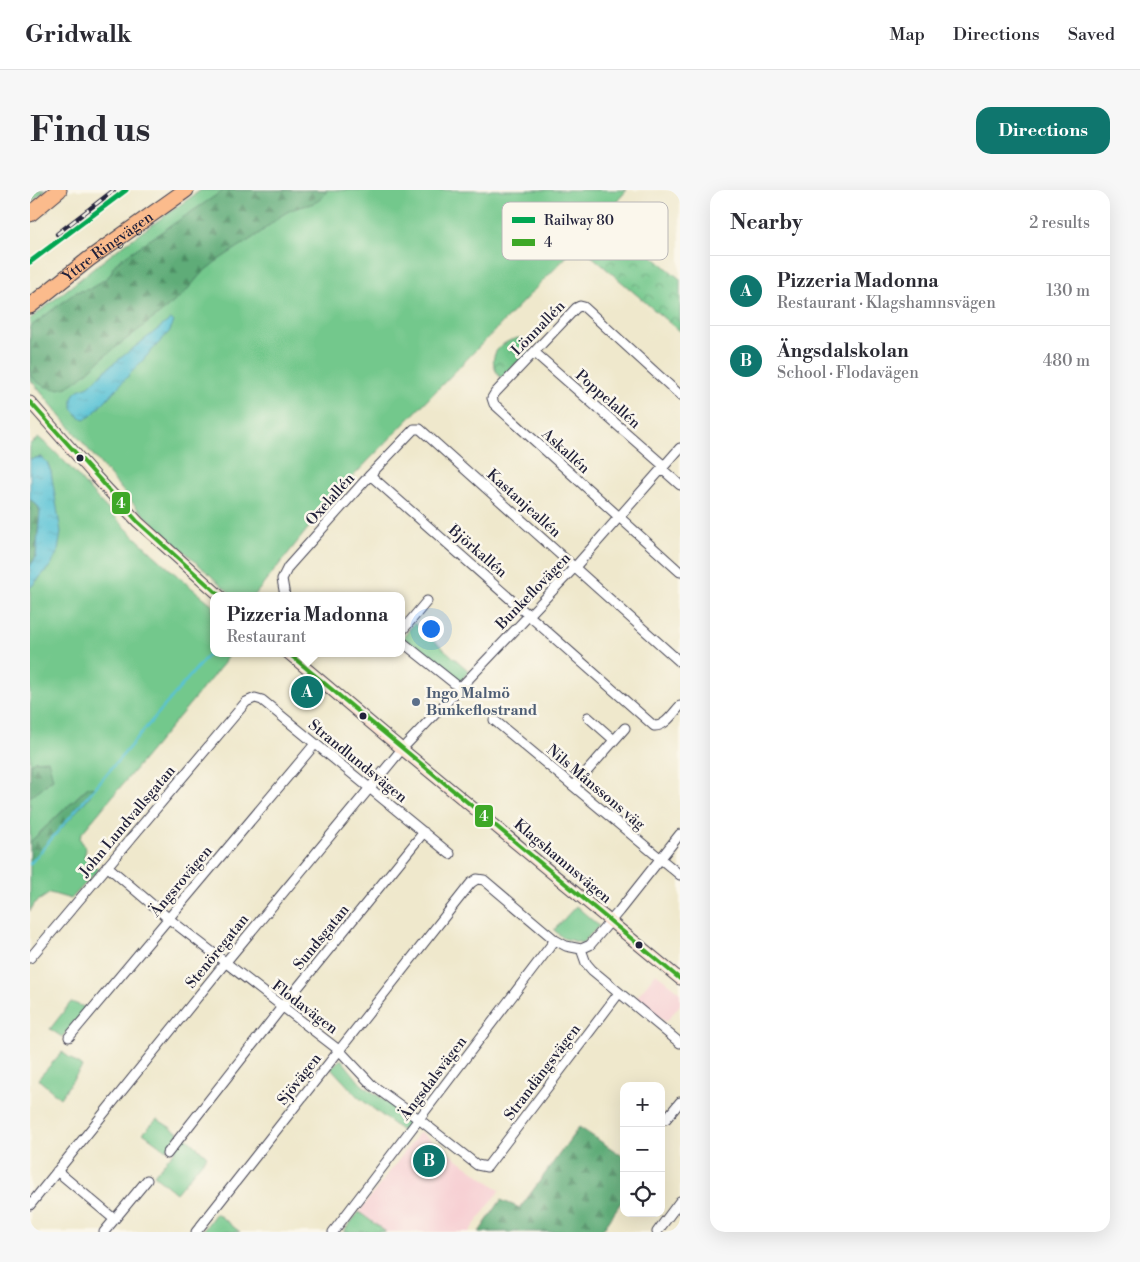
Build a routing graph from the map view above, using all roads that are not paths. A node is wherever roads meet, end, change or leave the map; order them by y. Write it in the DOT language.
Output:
graph roads {
  1 [pos="59,190"];
  2 [pos="186,190"];
  3 [pos="30,214"];
  4 [pos="30,306"];
  5 [pos="534,352"];
  6 [pos="680,395"];
  7 [pos="30,402"];
  8 [pos="494,404"];
  9 [pos="414,429"];
  10 [pos="680,448"];
  11 [pos="663,468"];
  12 [pos="370,475"];
  13 [pos="680,485"];
  14 [pos="620,518"];
  15 [pos="575,567"];
  16 [pos="680,572"];
  17 [pos="216,592"];
  18 [pos="284,592"];
  19 [pos="427,601"];
  20 [pos="529,615"];
  21 [pos="405,627"];
  22 [pos="405,644"];
  23 [pos="293,657"];
  24 [pos="680,662"];
  25 [pos="460,688"];
  26 [pos="246,702"];
  27 [pos="680,706"];
  28 [pos="588,717"];
  29 [pos="494,720"];
  30 [pos="625,728"];
  31 [pos="614,740"];
  32 [pos="315,744"];
  33 [pos="402,750"];
  34 [pos="574,786"];
  35 [pos="369,788"];
  36 [pos="424,832"];
  37 [pos="680,834"];
  38 [pos="450,854"];
  39 [pos="661,859"];
  40 [pos="107,866"];
  41 [pos="680,875"];
  42 [pos="168,918"];
  43 [pos="611,920"];
  44 [pos="555,940"];
  45 [pos="581,949"];
  46 [pos="30,958"];
  47 [pos="225,963"];
  48 [pos="680,979"];
  49 [pos="619,993"];
  50 [pos="282,1007"];
  51 [pos="69,1037"];
  52 [pos="680,1043"];
  53 [pos="340,1051"];
  54 [pos="680,1102"];
  55 [pos="666,1119"];
  56 [pos="420,1120"];
  57 [pos="168,1154"];
  58 [pos="487,1167"];
  59 [pos="56,1171"];
  60 [pos="147,1180"];
  61 [pos="680,1202"];
  62 [pos="30,1204"];
  63 [pos="114,1219"];
  64 [pos="104,1232"];
  65 [pos="196,1232"];
  66 [pos="333,1232"];
  67 [pos="657,1232"];
  1 -- 3 [label="highway"];
  2 -- 4 [label="highway, Yttre Ringvägen"];
  5 -- 6 [label="street, Lönnallén"];
  5 -- 8 [label="street, Lönnallén"];
  5 -- 11 [label="street, Poppelallén"];
  7 -- 17 [label="street"];
  8 -- 14 [label="street, Askallén"];
  9 -- 12 [label="street, Oxelallén"];
  9 -- 15 [label="street, Kastanjeallén"];
  10 -- 11 [label="street, Bunkeflovägen"];
  11 -- 13 [label="street, Poppelallén"];
  11 -- 14 [label="street, Bunkeflovägen"];
  12 -- 18 [label="street, Oxelallén"];
  12 -- 20 [label="street, Björkallén"];
  14 -- 15 [label="street, Bunkeflovägen"];
  14 -- 16 [label="street, Askallén"];
  15 -- 20 [label="street, Bunkeflovägen"];
  15 -- 24 [label="street, Kastanjeallén"];
  19 -- 21 [label="street"];
  20 -- 25 [label="street, Bunkeflovägen"];
  20 -- 27 [label="street, Björkallén"];
  22 -- 25 [label="street"];
  23 -- 33 [label="street, Klagshamnsvägen"];
  25 -- 33 [label="street, Bunkeflovägen"];
  26 -- 32 [label="street, Strandlundsvägen"];
  26 -- 40 [label="street, John Lundvallsgatan"];
  28 -- 31 [label="street"];
  29 -- 34 [label="street, Nils Månssons väg"];
  30 -- 31 [label="street"];
  31 -- 34 [label="street"];
  32 -- 35 [label="street, Strandlundsvägen"];
  32 -- 42 [label="street, Ängsrovägen"];
  33 -- 35 [label="street, Stenöregatan"];
  33 -- 43 [label="street, Klagshamnsvägen"];
  34 -- 39 [label="street, Nils Månssons väg"];
  35 -- 36 [label="street, Strandlundsvägen"];
  35 -- 47 [label="street, Stenöregatan"];
  36 -- 38 [label="street, Strandlundsvägen"];
  36 -- 50 [label="street, Sundsgatan"];
  37 -- 39 [label="street"];
  39 -- 41 [label="street, Nils Månssons väg"];
  39 -- 43 [label="street"];
  40 -- 42 [label="street, Flodavägen"];
  40 -- 46 [label="street, John Lundvallsgatan"];
  42 -- 47 [label="street, Flodavägen"];
  42 -- 51 [label="street, Ängsrovägen"];
  43 -- 45 [label="street"];
  43 -- 48 [label="street, Klagshamnsvägen"];
  44 -- 45 [label="street"];
  44 -- 53 [label="street, Sjövägen"];
  44 -- 56 [label="street, Ängsdalsvägen"];
  45 -- 49 [label="street"];
  47 -- 50 [label="street, Flodavägen"];
  47 -- 59 [label="street, Stenöregatan"];
  49 -- 52 [label="street"];
  49 -- 58 [label="street, Strandängsvägen"];
  50 -- 53 [label="street, Flodavägen"];
  50 -- 57 [label="street, Sundsgatan"];
  53 -- 56 [label="street, Flodavägen"];
  53 -- 65 [label="street, Sjövägen"];
  54 -- 55 [label="street"];
  56 -- 58 [label="street, Flodavägen"];
  56 -- 66 [label="street, Ängsdalsvägen"];
  59 -- 62 [label="street, Stenöregatan"];
  59 -- 63 [label="street"];
  60 -- 63 [label="street"];
  61 -- 67 [label="street"];
  63 -- 64 [label="street"];
}
